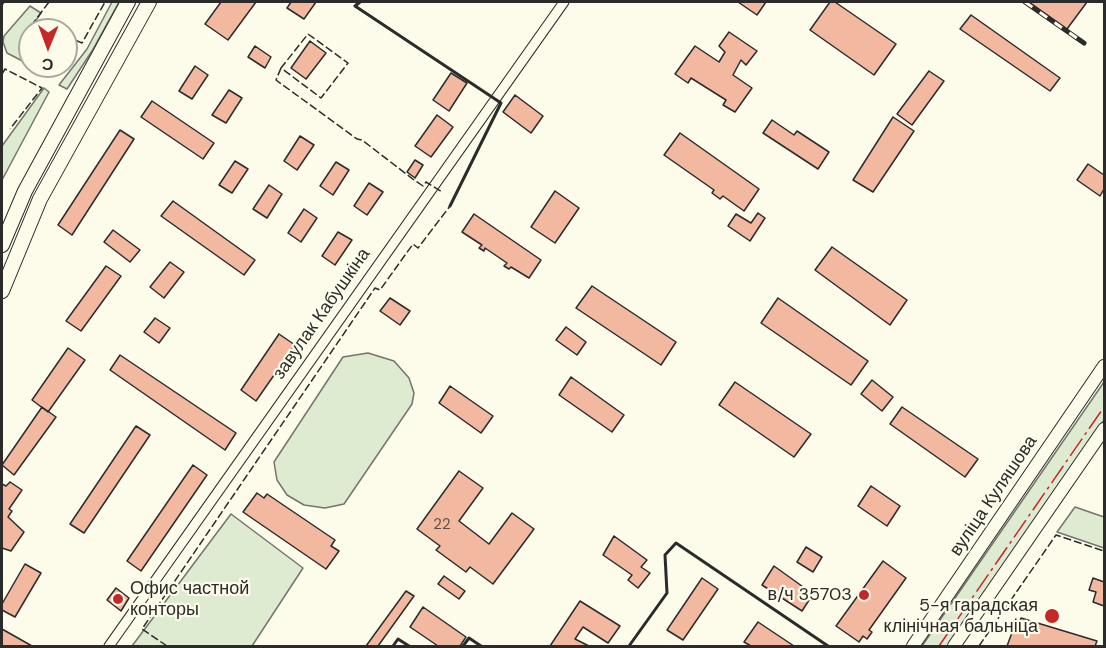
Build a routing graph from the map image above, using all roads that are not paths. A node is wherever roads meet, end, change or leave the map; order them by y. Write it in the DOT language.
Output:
graph roads {
  1 [pos="128,2"];
  2 [pos="149,2"];
  3 [pos="564,2"];
  4 [pos="2,245"];
  5 [pos="2,291"];
  6 [pos="1104,366"];
  7 [pos="1104,429"];
  8 [pos="108,646"];
  9 [pos="914,646"];
  10 [pos="954,646"];
  1 -- 4 [label="main road"];
  2 -- 5 [label="main road"];
  3 -- 8 [label="street, завулак Кабушкіна"];
  6 -- 9 [label="main road, вуліца Куляшова"];
  7 -- 10 [label="main road"];
}
